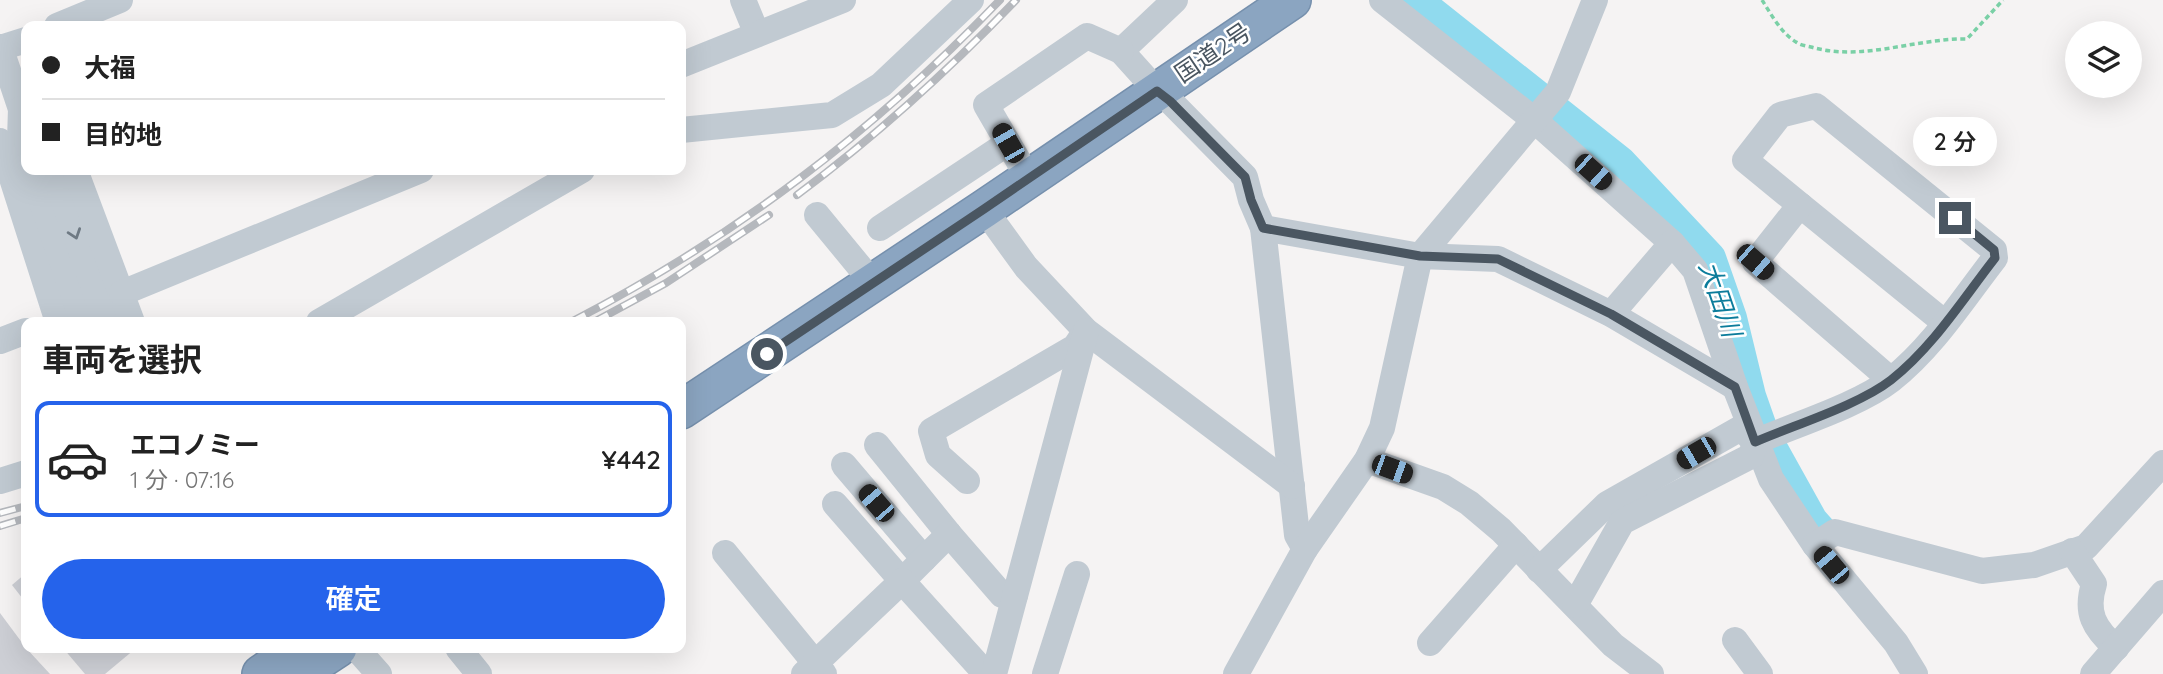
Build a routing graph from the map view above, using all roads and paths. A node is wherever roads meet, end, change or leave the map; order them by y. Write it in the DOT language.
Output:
graph roads {
  1 [pos="120,0"];
  2 [pos="743,0"];
  3 [pos="843,0"];
  4 [pos="971,0"];
  5 [pos="1175,0"];
  6 [pos="1292,0"];
  7 [pos="1381,0"];
  8 [pos="1595,0"];
  9 [pos="1762,0"];
  10 [pos="2003,0"];
  11 [pos="69,21"];
  12 [pos="757,34"];
  13 [pos="21,41"];
  14 [pos="0,48"];
  15 [pos="1121,51"];
  16 [pos="686,63"];
  17 [pos="1157,91"];
  18 [pos="21,105"];
  19 [pos="1533,119"];
  20 [pos="686,129"];
  21 [pos="0,141"];
  22 [pos="1008,143"];
  23 [pos="32,175"];
  24 [pos="55,175"];
  25 [pos="77,175"];
  26 [pos="409,175"];
  27 [pos="573,175"];
  28 [pos="1029,179"];
  29 [pos="1800,205"];
  30 [pos="984,209"];
  31 [pos="817,215"];
  32 [pos="880,228"];
  33 [pos="1263,228"];
  34 [pos="1672,243"];
  35 [pos="1420,256"];
  36 [pos="873,283"];
  37 [pos="122,293"];
  38 [pos="1611,314"];
  39 [pos="53,317"];
  40 [pos="81,317"];
  41 [pos="104,317"];
  42 [pos="130,317"];
  43 [pos="328,317"];
  44 [pos="1945,323"];
  45 [pos="1086,331"];
  46 [pos="21,333"];
  47 [pos="0,341"];
  48 [pos="1891,380"];
  49 [pos="1735,387"];
  50 [pos="686,407"];
  51 [pos="1755,442"];
  52 [pos="877,445"];
  53 [pos="1367,460"];
  54 [pos="2163,463"];
  55 [pos="844,466"];
  56 [pos="21,474"];
  57 [pos="0,481"];
  58 [pos="967,481"];
  59 [pos="1292,486"];
  60 [pos="835,505"];
  61 [pos="949,534"];
  62 [pos="1516,545"];
  63 [pos="1815,545"];
  64 [pos="1305,549"];
  65 [pos="2072,551"];
  66 [pos="725,553"];
  67 [pos="924,559"];
  68 [pos="1539,570"];
  69 [pos="1077,574"];
  70 [pos="902,581"];
  71 [pos="2163,593"];
  72 [pos="1015,595"];
  73 [pos="1575,605"];
  74 [pos="1735,640"];
  75 [pos="1430,643"];
  76 [pos="2116,648"];
  77 [pos="462,653"];
  78 [pos="324,656"];
  79 [pos="814,670"];
  80 [pos="261,674"];
  81 [pos="379,674"];
  82 [pos="479,674"];
  83 [pos="986,674"];
  84 [pos="994,674"];
  85 [pos="1045,674"];
  86 [pos="1236,674"];
  87 [pos="1651,674"];
  88 [pos="1760,674"];
  89 [pos="1915,674"];
  90 [pos="2093,674"];
  1 -- 11 [label="street"];
  2 -- 12 [label="street"];
  3 -- 12 [label="street"];
  4 -- 20 [label="street"];
  5 -- 15 [label="street"];
  6 -- 17 [label="highway, 国道2号"];
  7 -- 19 [label="street"];
  8 -- 19 [label="street"];
  9 -- 10 [label="path"];
  12 -- 16 [label="street"];
  13 -- 14 [label="street"];
  14 -- 18 [label="street"];
  15 -- 17 [label="street"];
  15 -- 22 [label="street"];
  17 -- 28 [label="highway, 国道2号"];
  17 -- 33 [label="street"];
  19 -- 34 [label="street"];
  19 -- 35 [label="street"];
  21 -- 39 [label="street"];
  22 -- 28 [label="street"];
  22 -- 32 [label="street"];
  23 -- 40 [label="street"];
  24 -- 41 [label="street, one-way"];
  25 -- 37 [label="street"];
  26 -- 37 [label="street"];
  27 -- 43 [label="street"];
  28 -- 30 [label="highway, 国道2号"];
  29 -- 44 [label="street"];
  29 -- 44 [label="street"];
  29 -- 48 [label="street"];
  30 -- 36 [label="highway, 国道2号"];
  30 -- 45 [label="street"];
  31 -- 36 [label="street"];
  33 -- 35 [label="street"];
  33 -- 59 [label="street"];
  34 -- 38 [label="street"];
  34 -- 49 [label="street"];
  35 -- 38 [label="street"];
  35 -- 53 [label="street"];
  36 -- 50 [label="highway, 国道2号"];
  37 -- 42 [label="street"];
  38 -- 49 [label="street"];
  44 -- 48 [label="street"];
  45 -- 58 [label="street"];
  45 -- 59 [label="street"];
  45 -- 72 [label="street"];
  46 -- 47 [label="street"];
  48 -- 51 [label="street"];
  49 -- 51 [label="street"];
  51 -- 63 [label="street"];
  51 -- 68 [label="street"];
  51 -- 73 [label="street"];
  52 -- 61 [label="street"];
  53 -- 62 [label="street"];
  53 -- 64 [label="street"];
  54 -- 65 [label="street"];
  55 -- 67 [label="street"];
  56 -- 57 [label="street"];
  59 -- 64 [label="street"];
  60 -- 70 [label="street"];
  61 -- 67 [label="street"];
  61 -- 72 [label="street"];
  62 -- 68 [label="street"];
  62 -- 75 [label="street"];
  63 -- 65 [label="street"];
  63 -- 89 [label="street"];
  64 -- 86 [label="street"];
  65 -- 76 [label="street"];
  66 -- 79 [label="street"];
  67 -- 70 [label="street"];
  68 -- 73 [label="street"];
  69 -- 85 [label="street"];
  70 -- 79 [label="street"];
  70 -- 83 [label="street"];
  71 -- 76 [label="street"];
  72 -- 84 [label="street"];
  73 -- 87 [label="street"];
  74 -- 88 [label="street"];
  76 -- 90 [label="street"];
  77 -- 82 [label="street"];
  78 -- 80 [label="highway"];
  78 -- 81 [label="street"];
}
